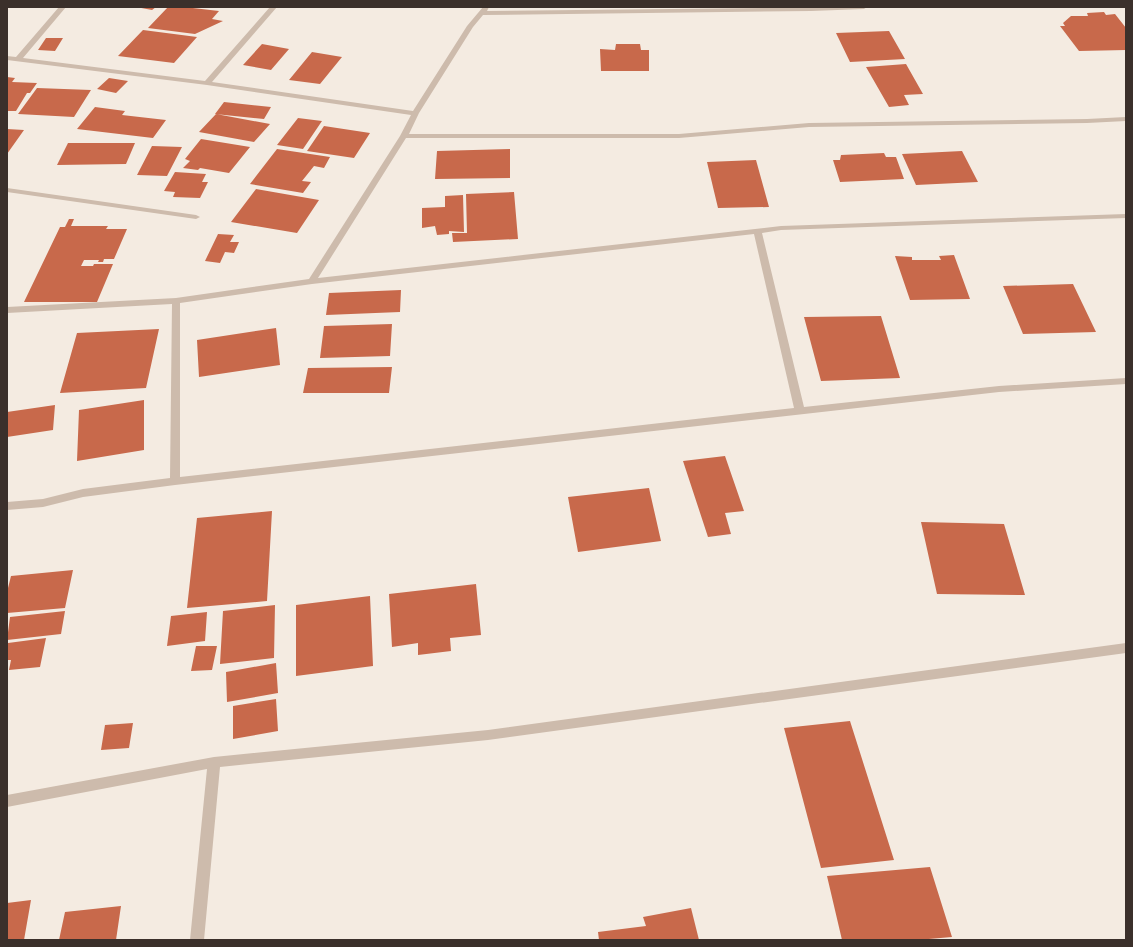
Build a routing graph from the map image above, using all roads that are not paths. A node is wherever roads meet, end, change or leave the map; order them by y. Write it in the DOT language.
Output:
graph roads {
  1 [pos="63,7"];
  2 [pos="274,7"];
  3 [pos="864,7"];
  4 [pos="812,8"];
  5 [pos="484,10"];
  6 [pos="7,58"];
  7 [pos="18,59"];
  8 [pos="207,83"];
  9 [pos="415,113"];
  10 [pos="1126,119"];
  11 [pos="404,136"];
  12 [pos="7,190"];
  13 [pos="1126,216"];
  14 [pos="196,217"];
  15 [pos="757,230"];
  16 [pos="312,281"];
  17 [pos="176,301"];
  18 [pos="7,310"];
  19 [pos="1126,381"];
  20 [pos="800,412"];
  21 [pos="175,481"];
  22 [pos="7,506"];
  23 [pos="1126,648"];
  24 [pos="214,762"];
  25 [pos="7,801"];
  26 [pos="197,940"];
  1 -- 7 [label="street"];
  2 -- 8 [label="street"];
  3 -- 4 [label="street"];
  4 -- 5 [label="street"];
  5 -- 9 [label="street"];
  6 -- 7 [label="street"];
  7 -- 8 [label="street"];
  8 -- 9 [label="street"];
  9 -- 11 [label="street"];
  10 -- 11 [label="street"];
  11 -- 16 [label="street"];
  12 -- 14 [label="street"];
  13 -- 15 [label="street"];
  15 -- 16 [label="street"];
  15 -- 20 [label="street"];
  16 -- 17 [label="street"];
  17 -- 18 [label="street"];
  17 -- 21 [label="street"];
  19 -- 20 [label="street"];
  20 -- 21 [label="street"];
  21 -- 22 [label="street"];
  23 -- 24 [label="street"];
  24 -- 25 [label="street"];
  24 -- 26 [label="street"];
}
